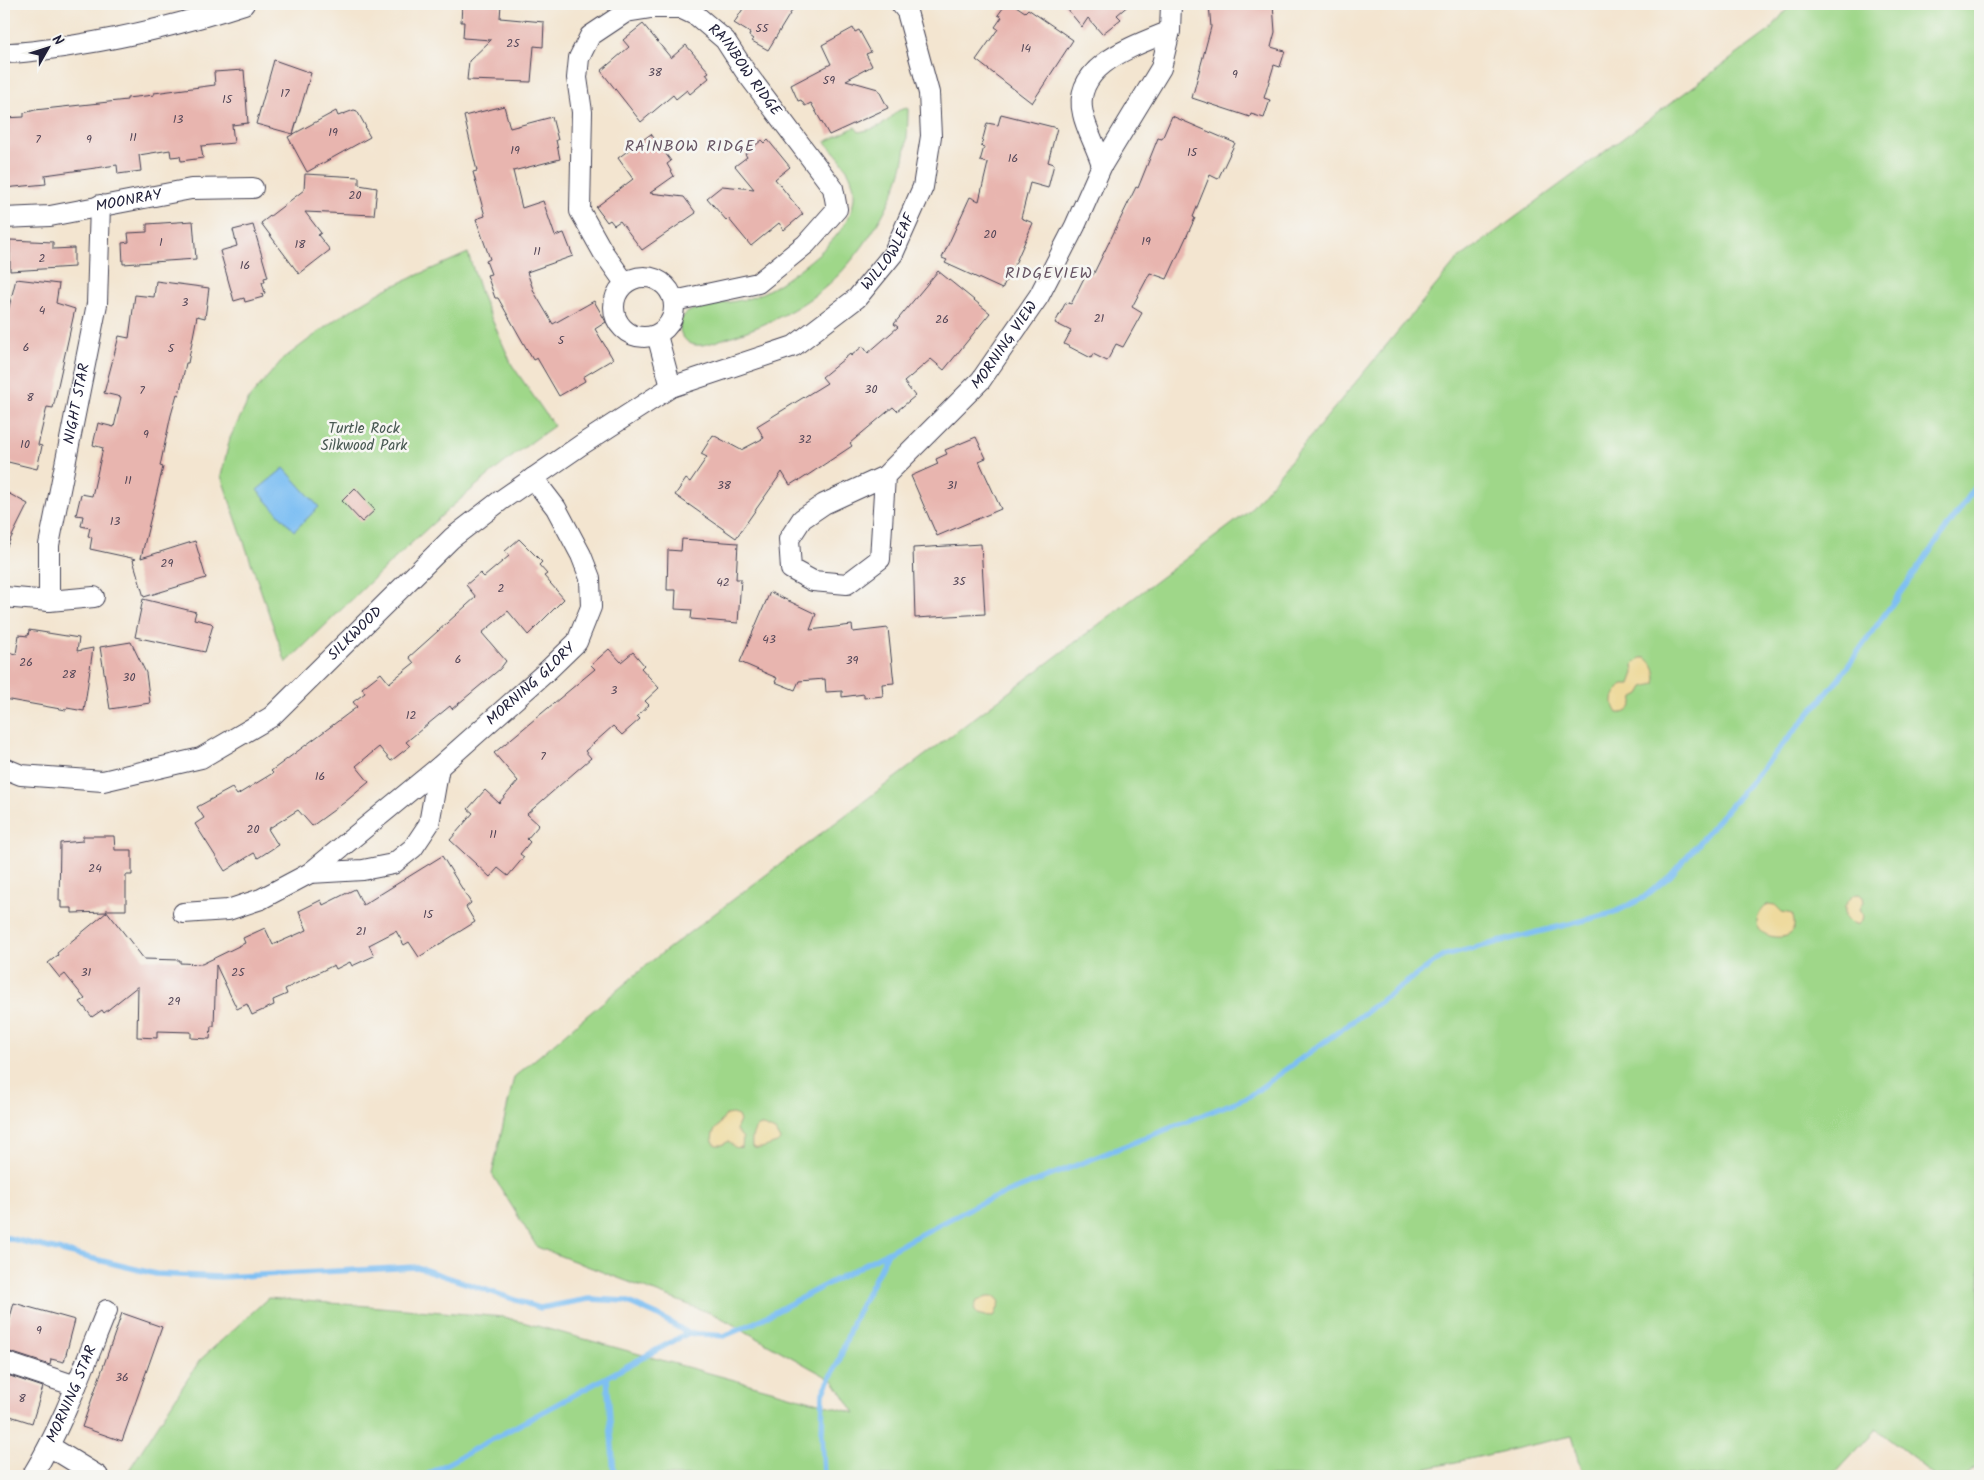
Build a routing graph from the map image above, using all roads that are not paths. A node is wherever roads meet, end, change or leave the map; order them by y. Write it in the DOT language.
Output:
graph roads {
  1 [pos="244,4"];
  2 [pos="1170,4"];
  3 [pos="909,6"];
  4 [pos="1170,31"];
  5 [pos="4,53"];
  6 [pos="1102,164"];
  7 [pos="253,188"];
  8 [pos="100,206"];
  9 [pos="4,218"];
  10 [pos="625,283"];
  11 [pos="674,300"];
  12 [pos="657,335"];
  13 [pos="671,388"];
  14 [pos="885,476"];
  15 [pos="533,478"];
  16 [pos="4,597"];
  17 [pos="94,597"];
  18 [pos="49,602"];
  19 [pos="439,766"];
  20 [pos="4,768"];
  21 [pos="310,873"];
  22 [pos="183,913"];
  23 [pos="106,1310"];
  24 [pos="4,1362"];
  25 [pos="76,1386"];
  26 [pos="49,1446"];
  27 [pos="32,1476"];
  28 [pos="98,1476"];
  1 -- 5 [label="street"];
  2 -- 4 [label="street, MORNING VIEW"];
  3 -- 13 [label="street, WILLOWLEAF"];
  4 -- 6 [label="street, MORNING VIEW"];
  4 -- 6 [label="street"];
  6 -- 14 [label="street, MORNING VIEW"];
  7 -- 8 [label="street, MOONRAY"];
  8 -- 9 [label="street, MOONRAY"];
  8 -- 18 [label="street, NIGHT STAR"];
  10 -- 11 [label="street"];
  10 -- 11 [label="street, RAINBOW RIDGE"];
  10 -- 12 [label="street"];
  11 -- 12 [label="street"];
  12 -- 13 [label="street"];
  13 -- 15 [label="street, SILKWOOD"];
  14 -- 14 [label="street, MORNING VIEW"];
  15 -- 19 [label="street, MORNING GLORY"];
  15 -- 20 [label="street, SILKWOOD"];
  16 -- 18 [label="street"];
  17 -- 18 [label="street"];
  19 -- 21 [label="street, MORNING GLORY"];
  19 -- 21 [label="street, MORNING GLORY"];
  21 -- 22 [label="street, MORNING GLORY"];
  23 -- 25 [label="street, MORNING STAR"];
  24 -- 25 [label="street"];
  25 -- 26 [label="street, MORNING STAR"];
  26 -- 27 [label="street, MORNING STAR"];
  26 -- 28 [label="street"];
}
